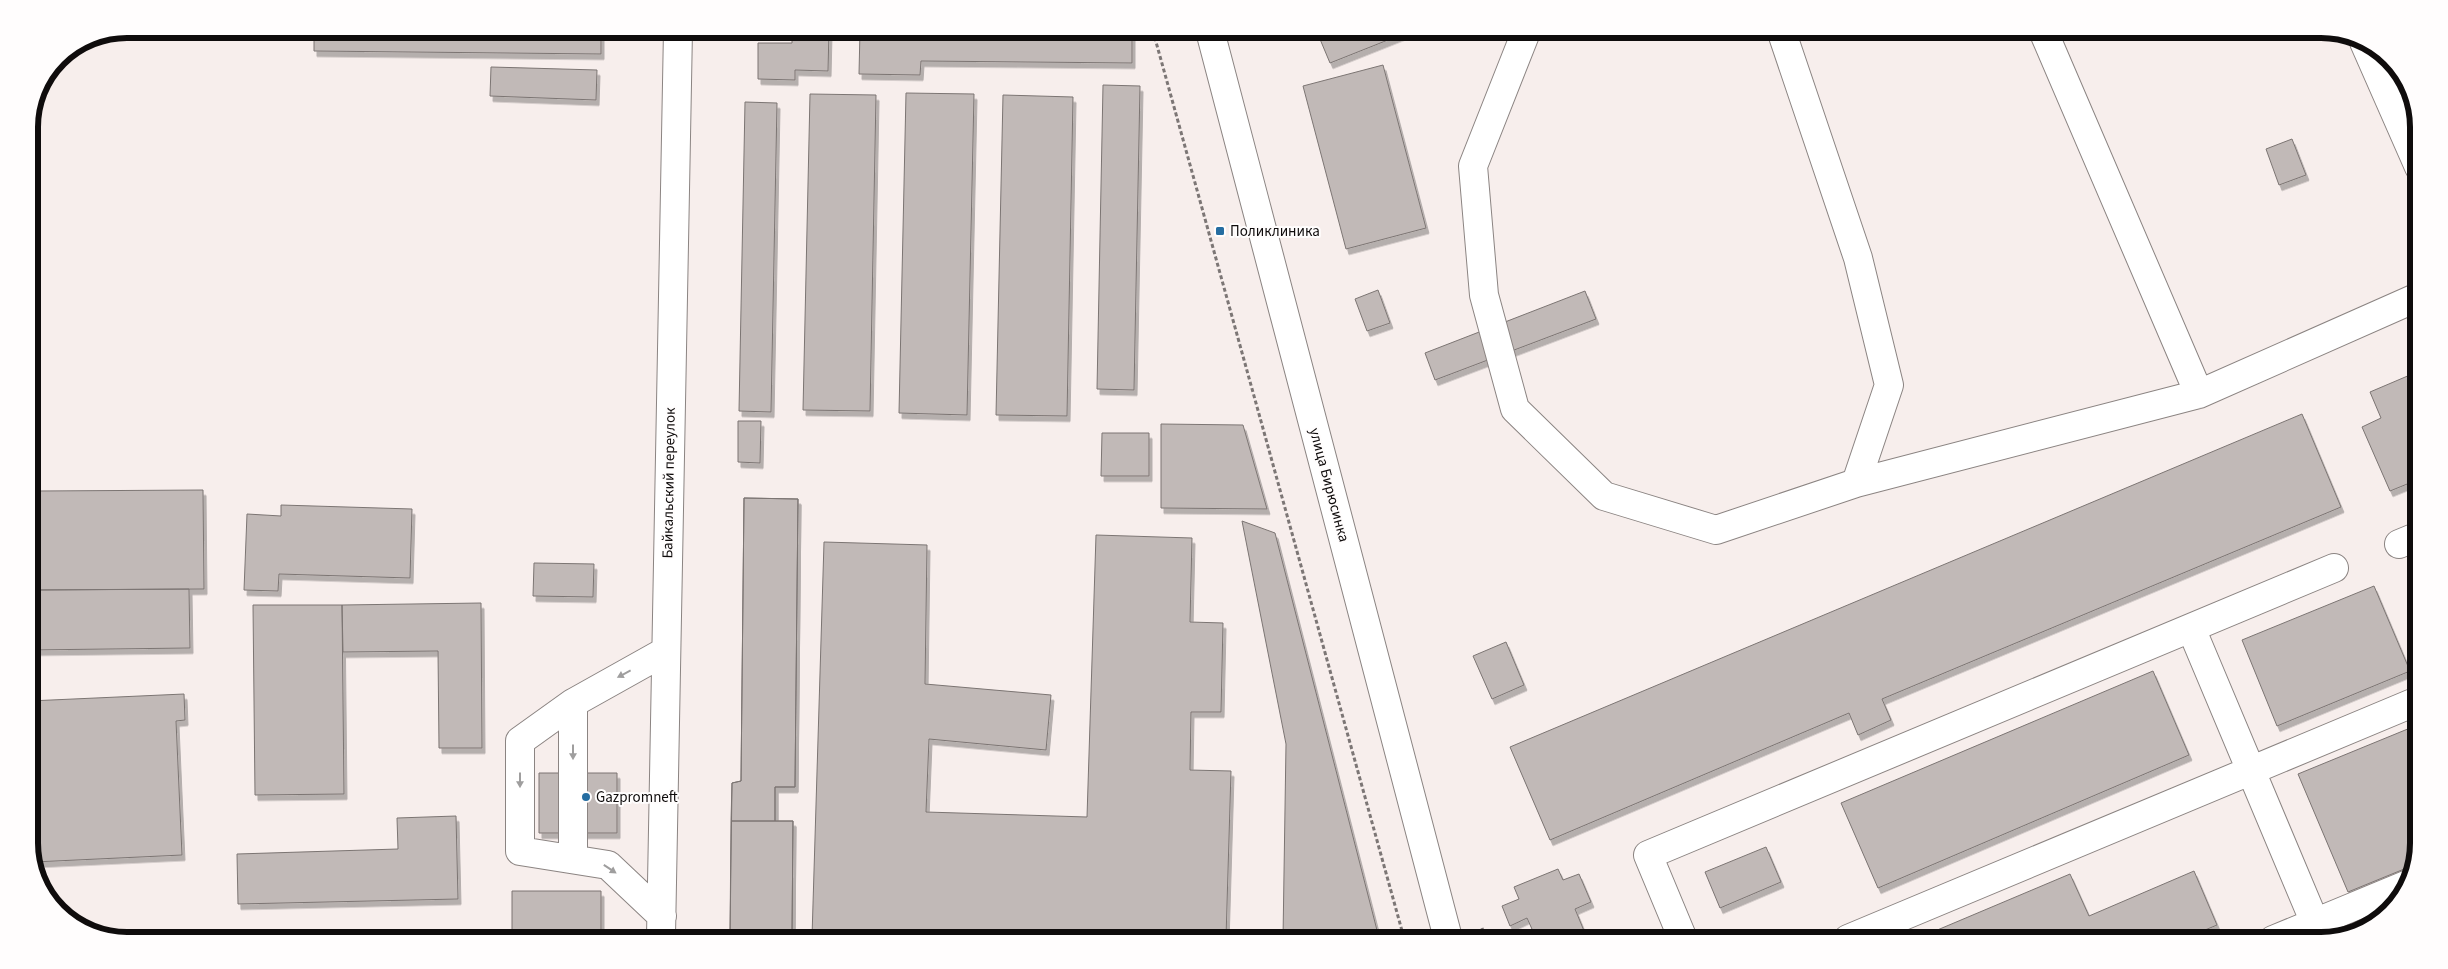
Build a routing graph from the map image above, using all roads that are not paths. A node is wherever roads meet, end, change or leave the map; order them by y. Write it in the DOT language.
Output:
graph roads {
  1 [pos="678,38"];
  2 [pos="1212,38"];
  3 [pos="1524,38"];
  4 [pos="1784,38"];
  5 [pos="2046,38"];
  6 [pos="2368,51"];
  7 [pos="2410,147"];
  8 [pos="2410,301"];
  9 [pos="2199,394"];
  10 [pos="1856,483"];
  11 [pos="2334,568"];
  12 [pos="2191,628"];
  13 [pos="666,651"];
  14 [pos="573,703"];
  15 [pos="2410,704"];
  16 [pos="2251,770"];
  17 [pos="573,859"];
  18 [pos="2398,888"];
  19 [pos="2315,922"];
  20 [pos="661,926"];
  21 [pos="1446,932"];
  22 [pos="1680,932"];
  23 [pos="1865,932"];
  24 [pos="2292,932"];
  1 -- 13 [label="main road, Байкальский переулок"];
  2 -- 21 [label="main road, улица Бирюсинка"];
  3 -- 10 [label="main road"];
  4 -- 10 [label="main road"];
  5 -- 9 [label="main road"];
  6 -- 7 [label="main road"];
  8 -- 9 [label="main road"];
  9 -- 10 [label="main road"];
  11 -- 12 [label="main road"];
  12 -- 16 [label="main road"];
  12 -- 22 [label="main road"];
  13 -- 14 [label="main road, one-way"];
  13 -- 20 [label="main road, Байкальский переулок"];
  14 -- 17 [label="main road, one-way"];
  14 -- 17 [label="main road, one-way"];
  15 -- 16 [label="main road"];
  16 -- 19 [label="main road"];
  16 -- 23 [label="main road"];
  17 -- 20 [label="main road, one-way"];
  18 -- 19 [label="main road"];
  19 -- 24 [label="main road"];
}
